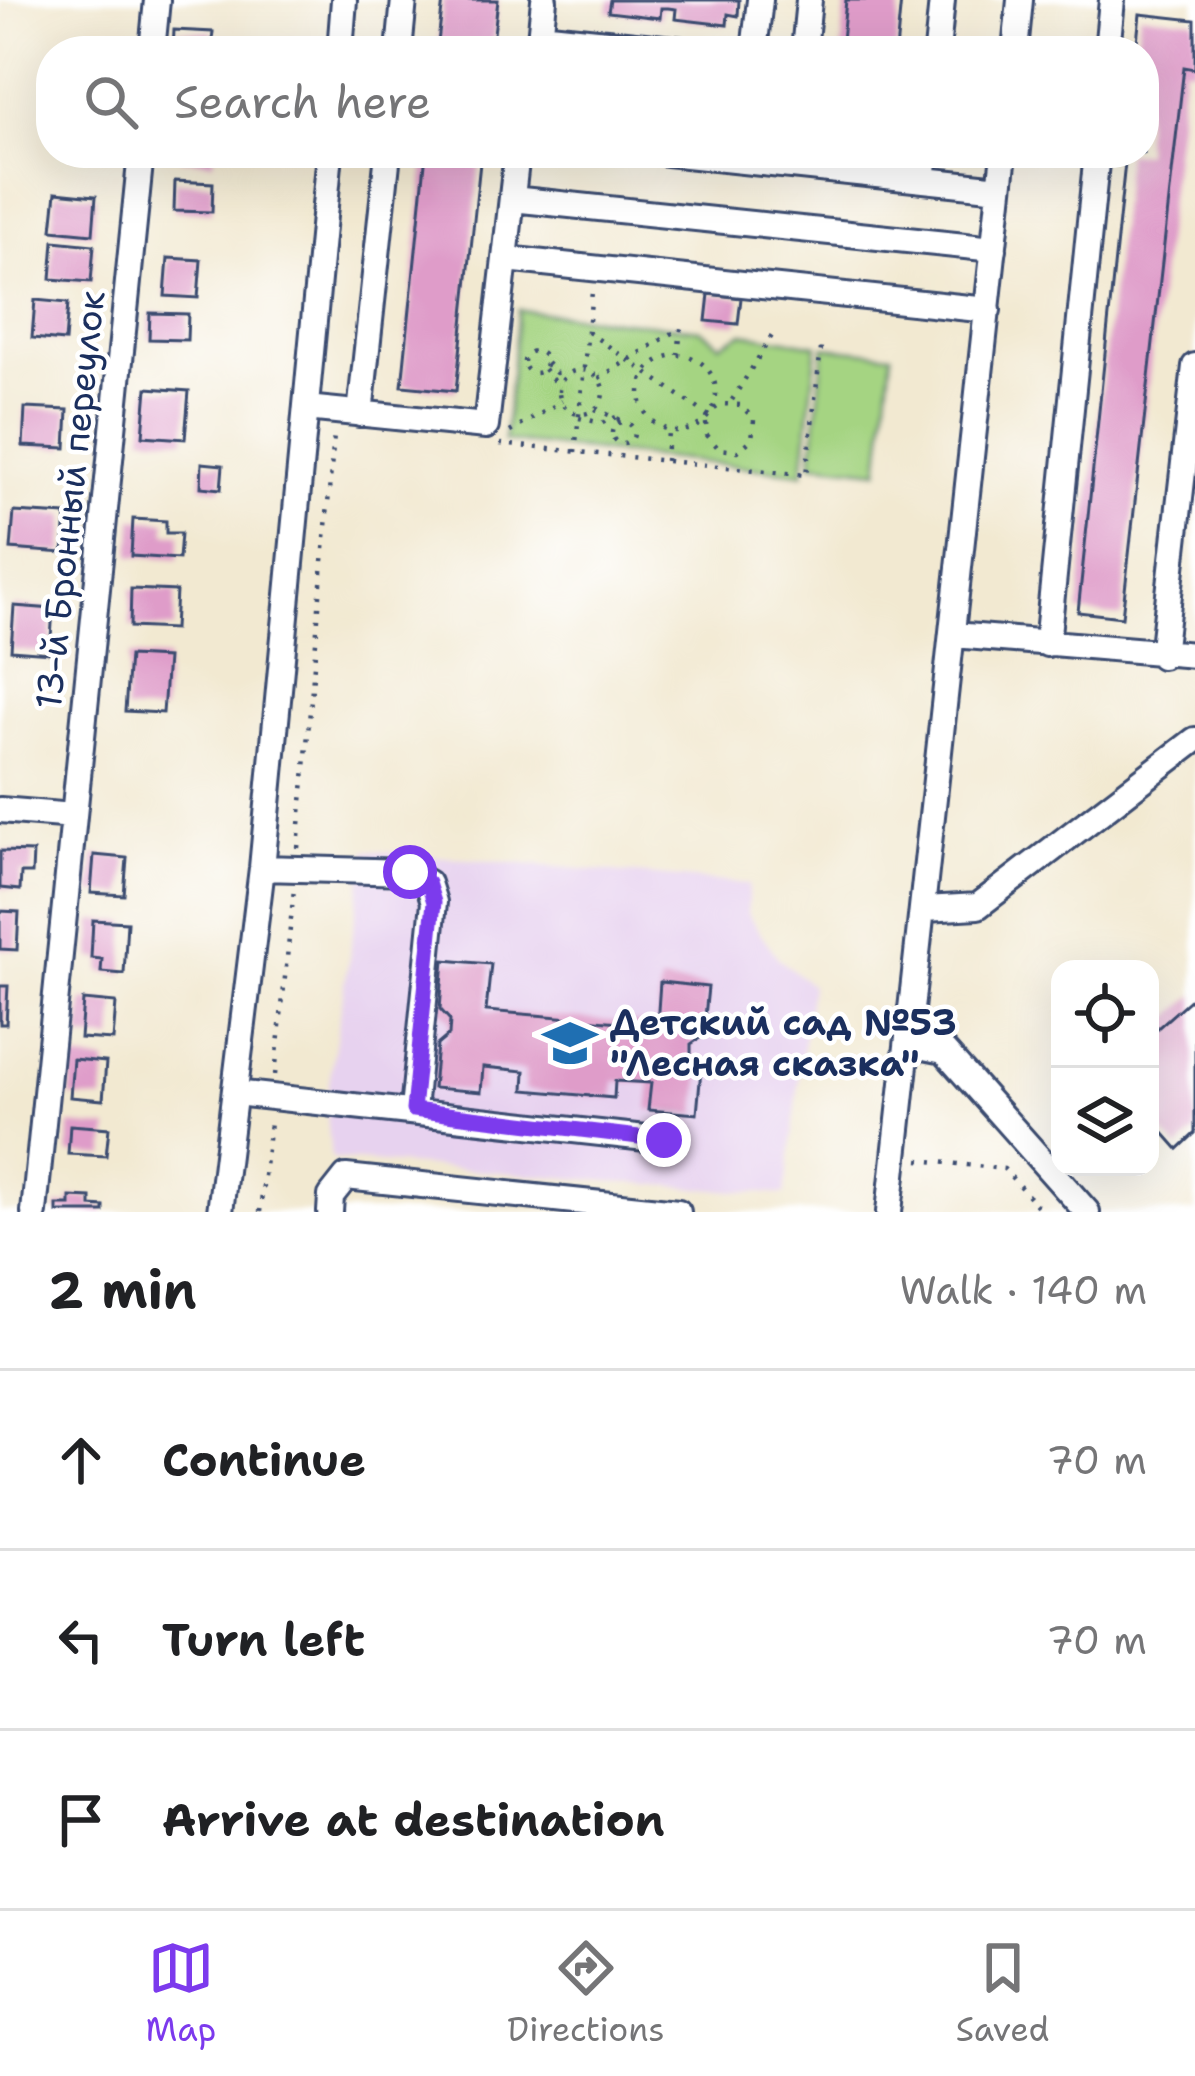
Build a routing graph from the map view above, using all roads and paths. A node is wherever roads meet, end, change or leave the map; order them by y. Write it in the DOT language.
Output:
graph roads {
  1 [pos="157,0"];
  2 [pos="344,0"];
  3 [pos="404,0"];
  4 [pos="544,0"];
  5 [pos="760,0"];
  6 [pos="809,0"];
  7 [pos="943,0"];
  8 [pos="1020,0"];
  9 [pos="1112,0"];
  10 [pos="153,36"];
  11 [pos="341,36"];
  12 [pos="400,36"];
  13 [pos="541,36"];
  14 [pos="756,36"];
  15 [pos="805,36"];
  16 [pos="939,36"];
  17 [pos="1016,36"];
  18 [pos="1108,36"];
  19 [pos="139,168"];
  20 [pos="329,168"];
  21 [pos="386,168"];
  22 [pos="515,168"];
  23 [pos="849,168"];
  24 [pos="924,168"];
  25 [pos="1002,168"];
  26 [pos="1095,168"];
  27 [pos="923,180"];
  28 [pos="1000,188"];
  29 [pos="512,199"];
  30 [pos="994,249"];
  31 [pos="506,259"];
  32 [pos="595,268"];
  33 [pos="988,310"];
  34 [pos="682,320"];
  35 [pos="681,328"];
  36 [pos="588,332"];
  37 [pos="772,334"];
  38 [pos="822,340"];
  39 [pos="522,350"];
  40 [pos="535,351"];
  41 [pos="678,355"];
  42 [pos="628,360"];
  43 [pos="546,366"];
  44 [pos="1195,366"];
  45 [pos="584,369"];
  46 [pos="575,370"];
  47 [pos="646,372"];
  48 [pos="599,378"];
  49 [pos="560,389"];
  50 [pos="562,401"];
  51 [pos="730,403"];
  52 [pos="305,408"];
  53 [pos="595,409"];
  54 [pos="348,413"];
  55 [pos="709,415"];
  56 [pos="579,416"];
  57 [pos="616,417"];
  58 [pos="628,424"];
  59 [pos="668,430"];
  60 [pos="575,452"];
  61 [pos="666,461"];
  62 [pos="1186,545"];
  63 [pos="954,635"];
  64 [pos="1047,644"];
  65 [pos="1195,655"];
  66 [pos="1162,656"];
  67 [pos="1195,740"];
  68 [pos="0,810"];
  69 [pos="74,816"];
  70 [pos="297,866"];
  71 [pos="262,868"];
  72 [pos="925,909"];
  73 [pos="909,1044"];
  74 [pos="235,1093"];
  75 [pos="272,1098"];
  76 [pos="413,1110"];
  77 [pos="664,1140"];
  78 [pos="896,1157"];
  79 [pos="34,1212"];
  80 [pos="220,1212"];
  81 [pos="260,1212"];
  82 [pos="330,1212"];
  83 [pos="678,1212"];
  84 [pos="889,1212"];
  85 [pos="1043,1212"];
  86 [pos="1087,1212"];
  1 -- 10 [label="street"];
  2 -- 11 [label="street"];
  3 -- 12 [label="street"];
  4 -- 13 [label="street"];
  5 -- 14 [label="street"];
  6 -- 15 [label="street"];
  7 -- 16 [label="street"];
  8 -- 17 [label="street"];
  9 -- 18 [label="street"];
  19 -- 69 [label="street, 13-й Бронный переулок"];
  20 -- 52 [label="street"];
  21 -- 54 [label="street"];
  22 -- 29 [label="street"];
  23 -- 27 [label="street"];
  24 -- 27 [label="street"];
  25 -- 28 [label="street"];
  26 -- 64 [label="street"];
  27 -- 28 [label="street"];
  28 -- 30 [label="street"];
  29 -- 30 [label="street"];
  29 -- 31 [label="street"];
  30 -- 33 [label="street"];
  31 -- 32 [label="street"];
  31 -- 54 [label="street"];
  32 -- 33 [label="street"];
  32 -- 36 [label="path"];
  33 -- 63 [label="street"];
  34 -- 35 [label="path"];
  35 -- 41 [label="path"];
  35 -- 42 [label="path"];
  36 -- 42 [label="path"];
  36 -- 45 [label="path"];
  37 -- 51 [label="path"];
  38 -- 61 [label="path"];
  39 -- 40 [label="path"];
  40 -- 43 [label="path"];
  40 -- 43 [label="path"];
  41 -- 47 [label="path"];
  41 -- 55 [label="path"];
  42 -- 47 [label="path"];
  42 -- 48 [label="path"];
  43 -- 46 [label="path"];
  43 -- 49 [label="path"];
  44 -- 62 [label="street"];
  45 -- 46 [label="path"];
  45 -- 48 [label="path"];
  45 -- 56 [label="path"];
  46 -- 49 [label="path"];
  47 -- 55 [label="path"];
  47 -- 59 [label="path"];
  48 -- 53 [label="path"];
  49 -- 50 [label="path"];
  50 -- 56 [label="path"];
  50 -- 60 [label="path"];
  51 -- 55 [label="path"];
  51 -- 55 [label="path"];
  52 -- 54 [label="street"];
  52 -- 71 [label="street"];
  53 -- 56 [label="path"];
  53 -- 57 [label="path"];
  54 -- 70 [label="path"];
  55 -- 59 [label="path"];
  56 -- 57 [label="path"];
  56 -- 60 [label="path"];
  57 -- 58 [label="path"];
  59 -- 61 [label="path"];
  60 -- 61 [label="path"];
  62 -- 66 [label="street"];
  63 -- 64 [label="street"];
  63 -- 72 [label="street"];
  64 -- 66 [label="street"];
  65 -- 66 [label="street"];
  67 -- 72 [label="street"];
  68 -- 69 [label="street"];
  69 -- 79 [label="street, 13-й Бронный переулок"];
  70 -- 71 [label="street"];
  70 -- 75 [label="path"];
  70 -- 76 [label="street"];
  71 -- 74 [label="street"];
  72 -- 73 [label="street"];
  73 -- 78 [label="street"];
  73 -- 86 [label="street"];
  74 -- 75 [label="street"];
  74 -- 80 [label="street"];
  75 -- 76 [label="street"];
  75 -- 81 [label="path"];
  76 -- 77 [label="street"];
  78 -- 84 [label="street"];
  78 -- 85 [label="path"];
  82 -- 83 [label="street"];
}
